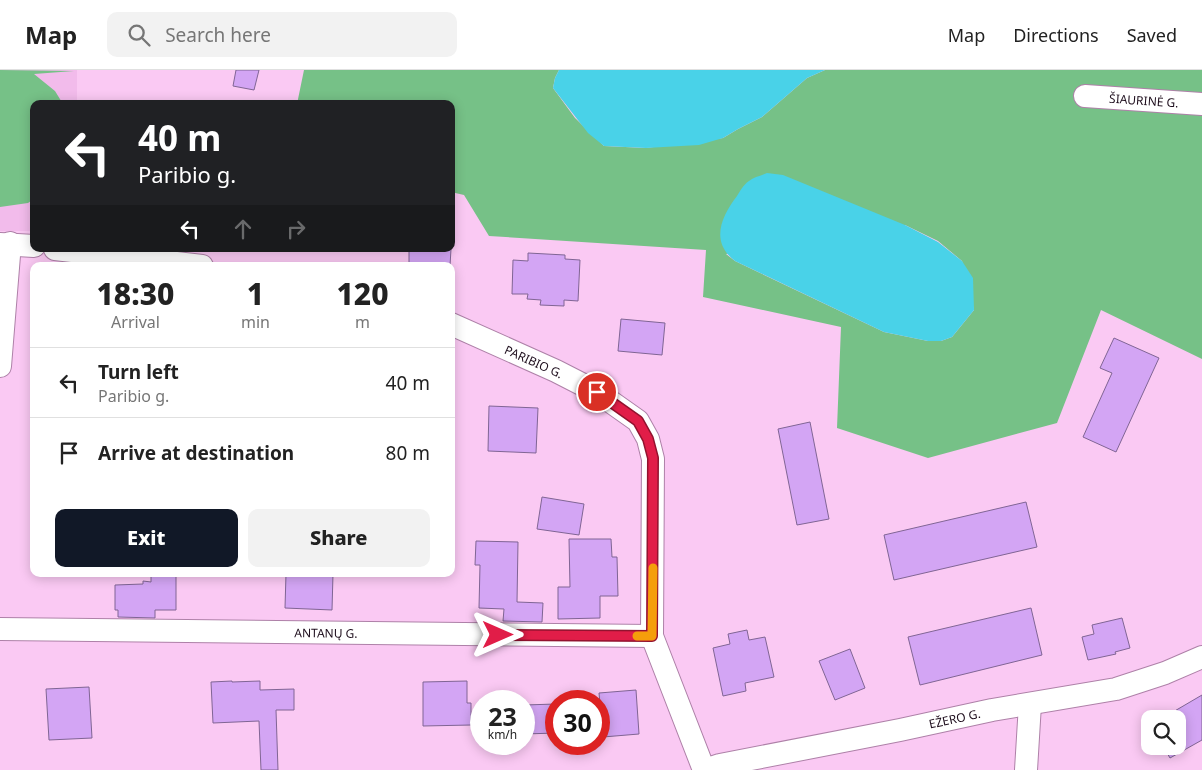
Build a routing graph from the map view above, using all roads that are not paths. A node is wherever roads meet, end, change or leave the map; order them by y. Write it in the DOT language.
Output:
graph roads {
  1 [pos="1085,96"];
  2 [pos="1202,104"];
  3 [pos="5,244"];
  4 [pos="30,246"];
  5 [pos="80,252"];
  6 [pos="167,262"];
  7 [pos="455,326"];
  8 [pos="0,366"];
  9 [pos="0,629"];
  10 [pos="652,636"];
  11 [pos="1202,657"];
  12 [pos="1030,704"];
  13 [pos="704,770"];
  14 [pos="1026,770"];
  1 -- 2 [label="street, ŠIAURINĖ G."];
  3 -- 4 [label="street"];
  3 -- 8 [label="street"];
  5 -- 6 [label="street"];
  7 -- 10 [label="street, PARIBIO G."];
  9 -- 10 [label="street, ANTANŲ G."];
  10 -- 13 [label="street, PARIBIO G."];
  11 -- 12 [label="street, EŽERO G."];
  12 -- 13 [label="street, EŽERO G."];
  12 -- 14 [label="street"];
}
